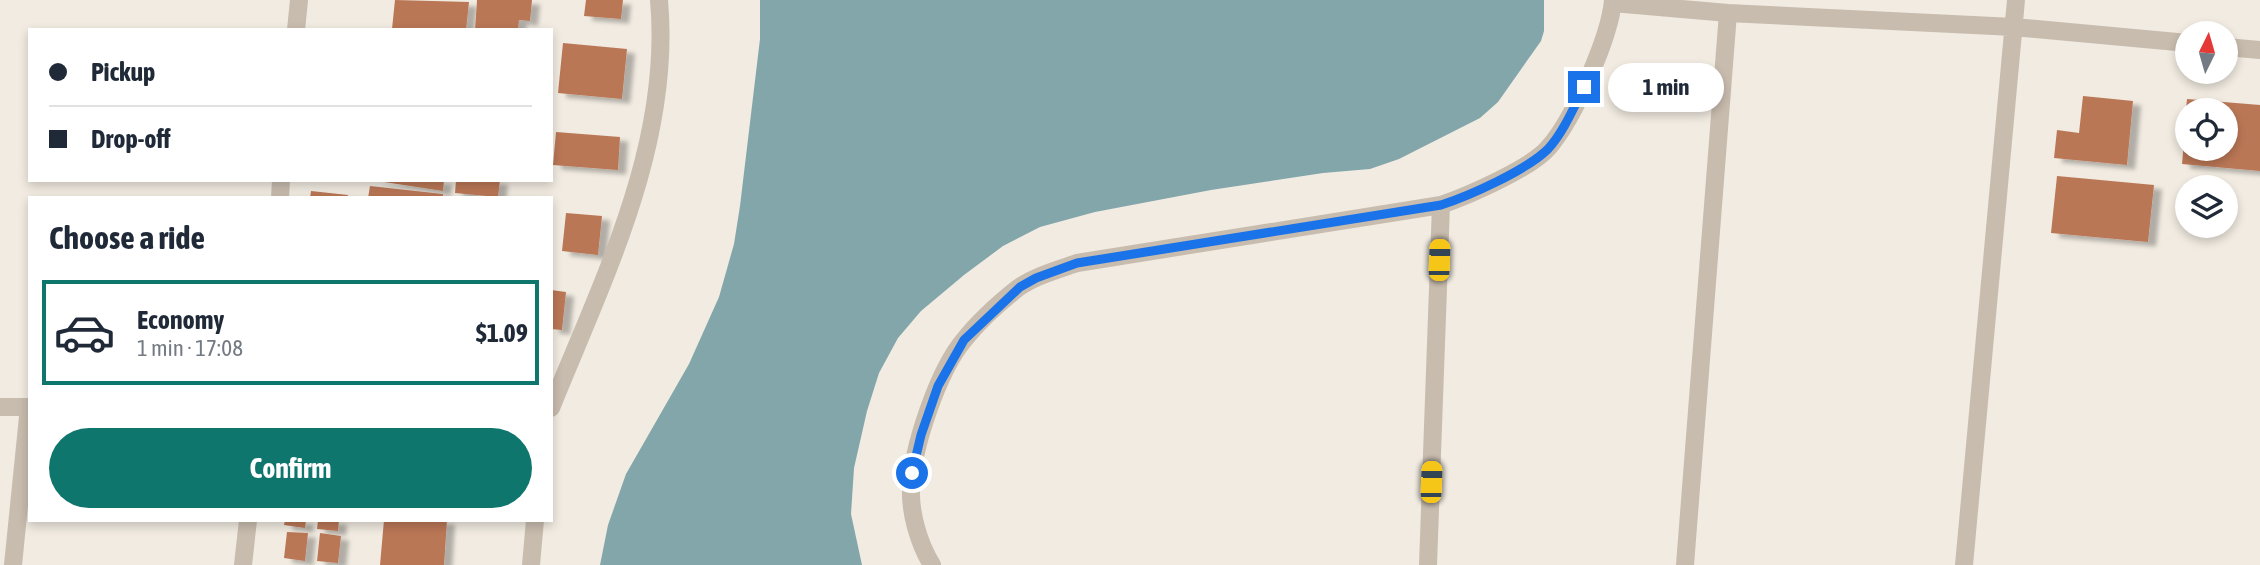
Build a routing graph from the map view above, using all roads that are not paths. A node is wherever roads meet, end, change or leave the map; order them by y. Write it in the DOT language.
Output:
graph roads {
  1 [pos="299,0"];
  2 [pos="659,0"];
  3 [pos="2016,0"];
  4 [pos="1613,2"];
  5 [pos="1728,13"];
  6 [pos="2014,27"];
  7 [pos="296,28"];
  8 [pos="2175,42"];
  9 [pos="2238,48"];
  10 [pos="2260,50"];
  11 [pos="1441,205"];
  12 [pos="553,403"];
  13 [pos="0,407"];
  14 [pos="28,407"];
  15 [pos="28,417"];
  16 [pos="248,522"];
  17 [pos="535,522"];
  18 [pos="13,565"];
  19 [pos="243,565"];
  20 [pos="531,565"];
  21 [pos="932,565"];
  22 [pos="1427,565"];
  23 [pos="1685,565"];
  24 [pos="1964,565"];
  1 -- 7 [label="street"];
  2 -- 12 [label="street"];
  3 -- 6 [label="street"];
  4 -- 5 [label="street"];
  4 -- 11 [label="street"];
  5 -- 6 [label="street"];
  5 -- 23 [label="street"];
  6 -- 8 [label="street"];
  6 -- 24 [label="street"];
  9 -- 10 [label="street"];
  11 -- 21 [label="street"];
  11 -- 22 [label="street"];
  13 -- 14 [label="street"];
  15 -- 18 [label="street"];
  16 -- 19 [label="street"];
  17 -- 20 [label="street"];
}
